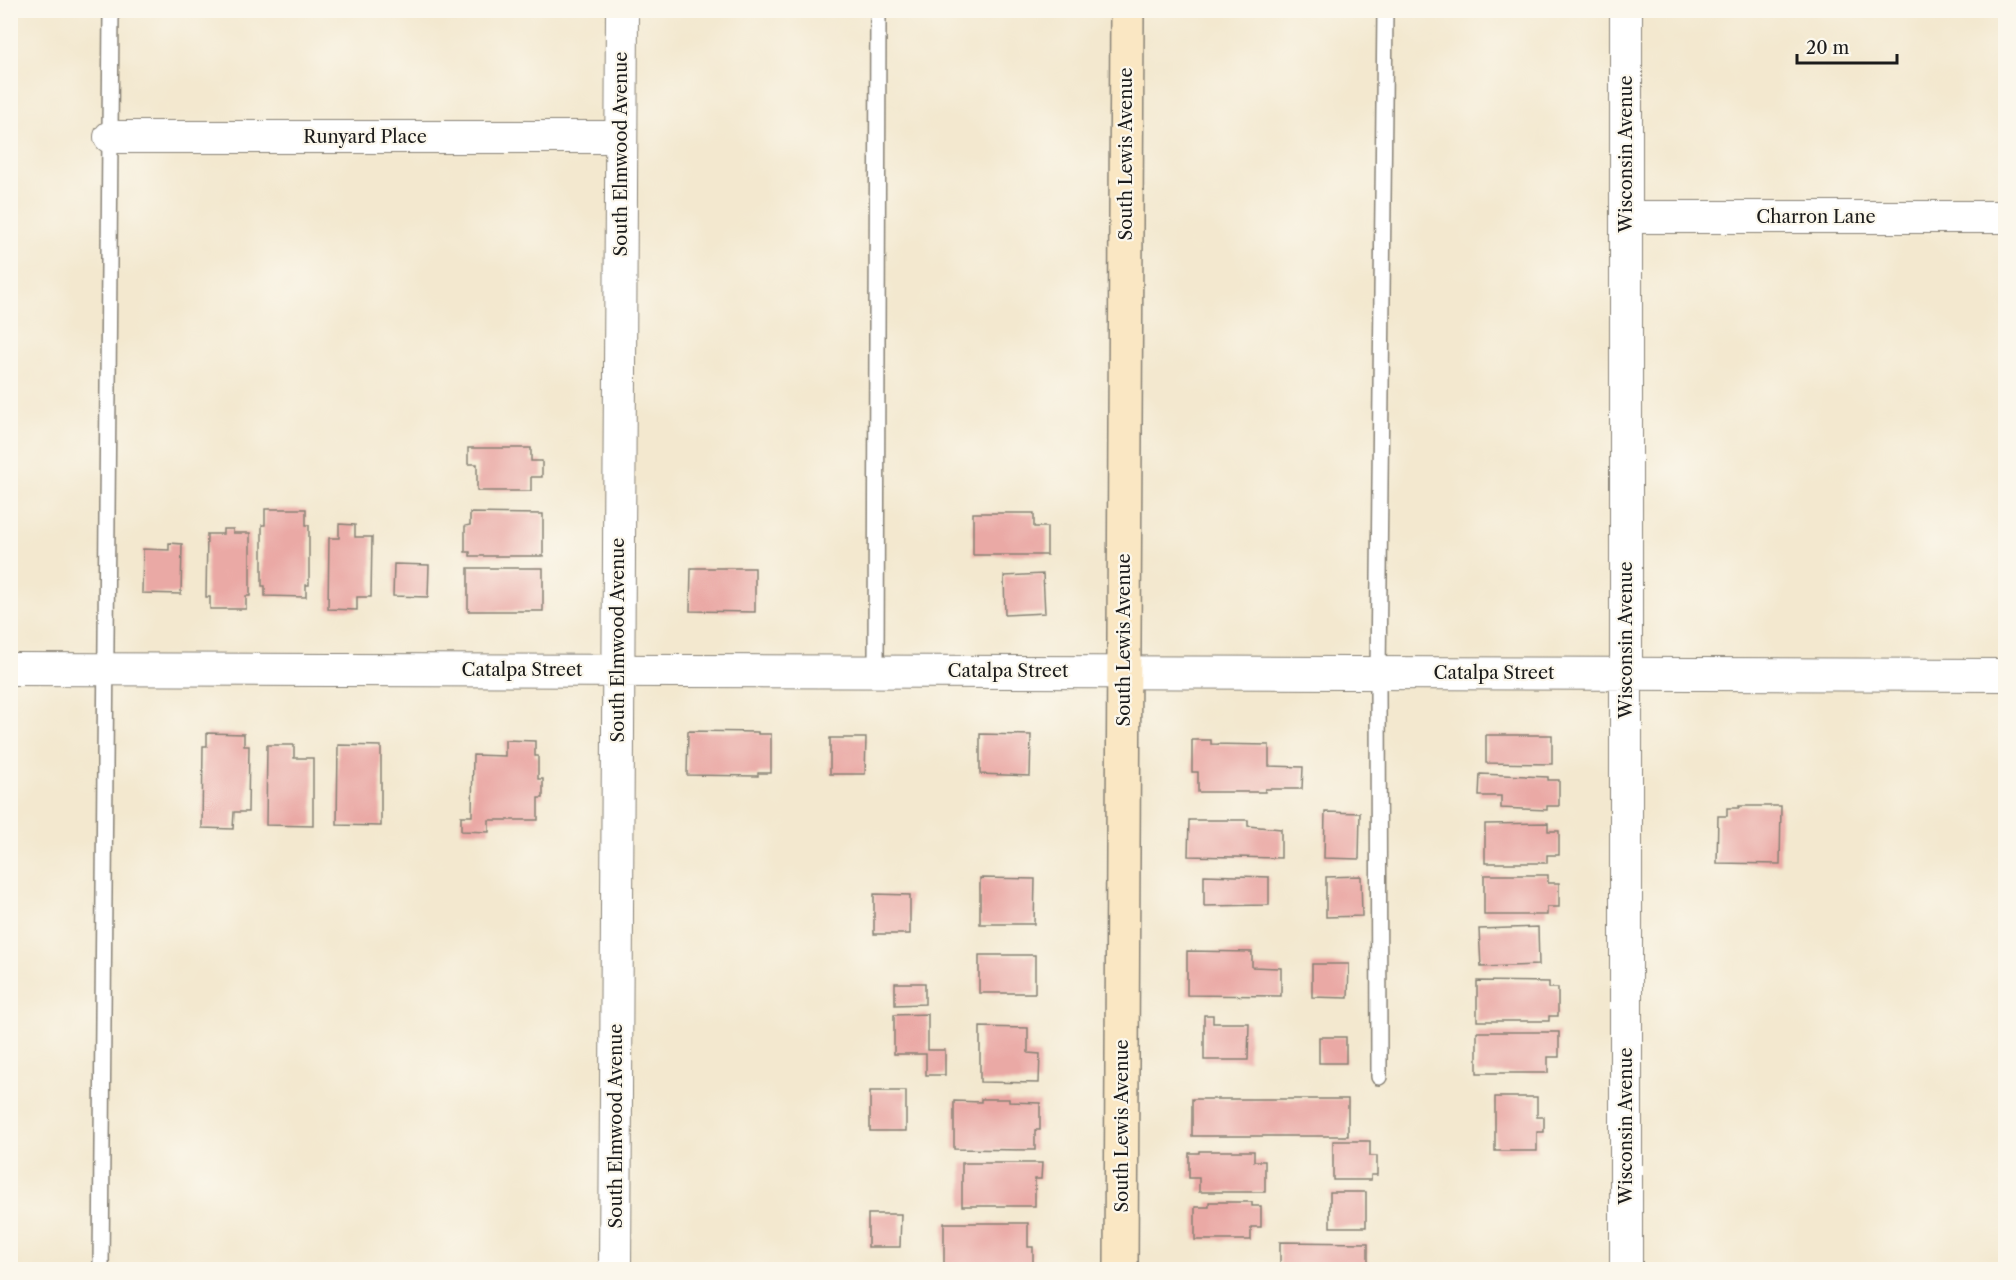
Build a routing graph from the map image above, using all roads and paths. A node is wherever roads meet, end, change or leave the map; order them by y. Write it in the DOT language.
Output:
graph roads {
  1 [pos="111,10"];
  2 [pos="622,10"];
  3 [pos="878,10"];
  4 [pos="1127,10"];
  5 [pos="1385,10"];
  6 [pos="1626,10"];
  7 [pos="110,137"];
  8 [pos="621,137"];
  9 [pos="1626,217"];
  10 [pos="2006,218"];
  11 [pos="10,669"];
  12 [pos="106,669"];
  13 [pos="618,670"];
  14 [pos="876,671"];
  15 [pos="1125,672"];
  16 [pos="1378,673"];
  17 [pos="1626,674"];
  18 [pos="2006,675"];
  19 [pos="1379,1077"];
  20 [pos="101,1269"];
  21 [pos="615,1269"];
  22 [pos="1121,1269"];
  23 [pos="1626,1269"];
  1 -- 7 [label="lane"];
  2 -- 8 [label="street, South Elmwood Avenue"];
  3 -- 14 [label="lane"];
  4 -- 15 [label="main road, South Lewis Avenue"];
  5 -- 16 [label="lane"];
  6 -- 9 [label="street, Wisconsin Avenue"];
  7 -- 8 [label="street, Runyard Place"];
  7 -- 12 [label="lane"];
  8 -- 13 [label="street, South Elmwood Avenue"];
  9 -- 10 [label="street, Charron Lane"];
  9 -- 17 [label="street, Wisconsin Avenue"];
  11 -- 12 [label="street, Catalpa Street"];
  12 -- 13 [label="street, Catalpa Street"];
  12 -- 20 [label="lane"];
  13 -- 14 [label="street, Catalpa Street"];
  13 -- 21 [label="street, South Elmwood Avenue"];
  14 -- 15 [label="street, Catalpa Street"];
  15 -- 16 [label="street, Catalpa Street"];
  15 -- 22 [label="main road, South Lewis Avenue"];
  16 -- 17 [label="street, Catalpa Street"];
  16 -- 19 [label="lane"];
  17 -- 18 [label="street, Catalpa Street"];
  17 -- 23 [label="street, Wisconsin Avenue"];
}
